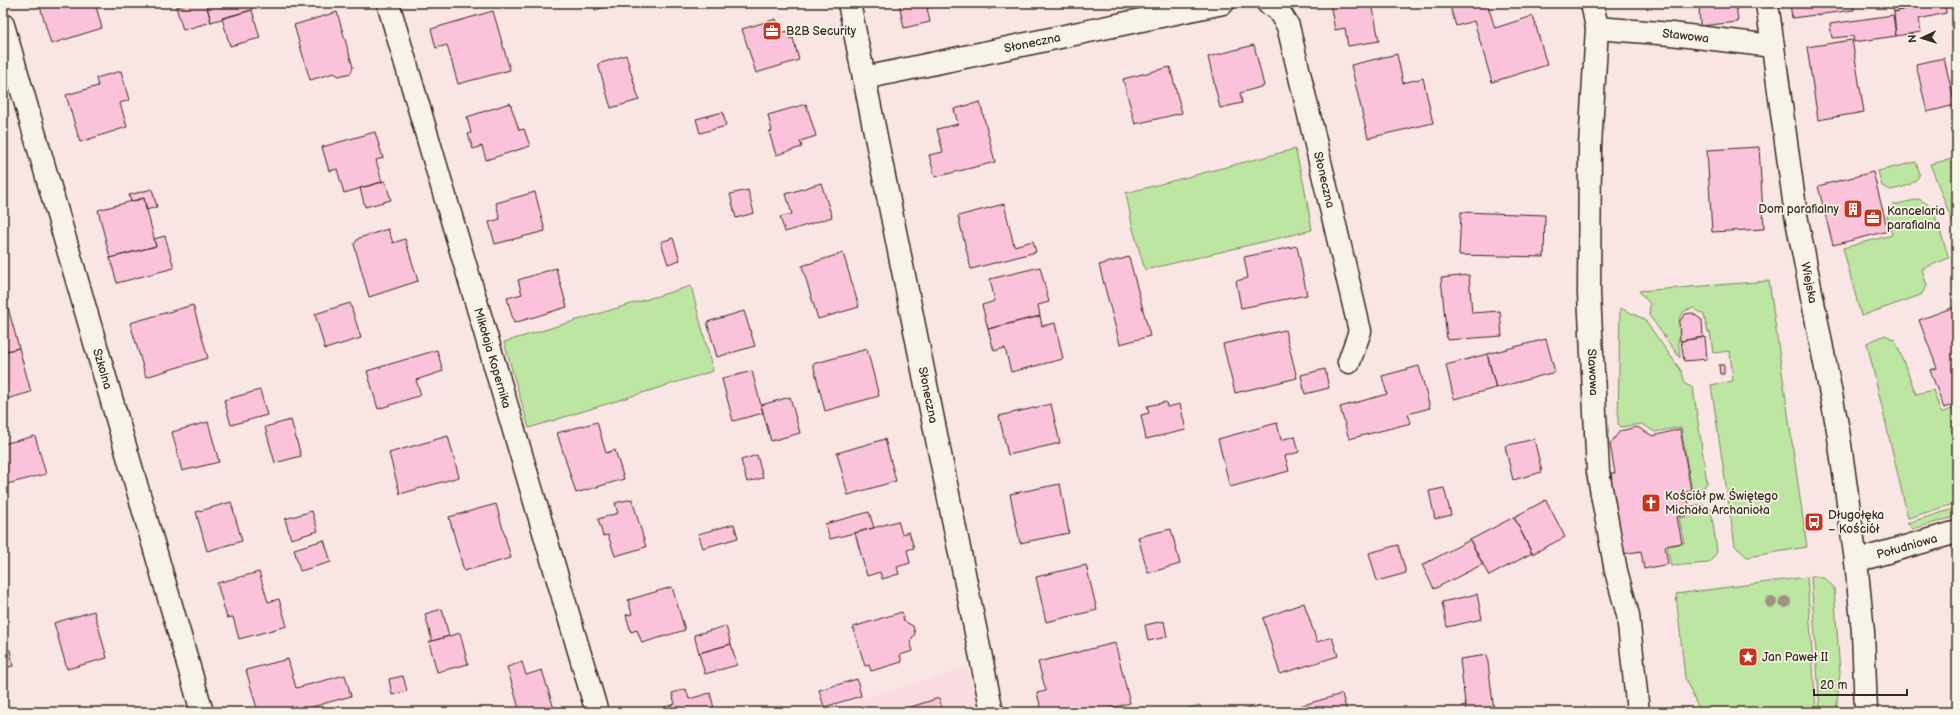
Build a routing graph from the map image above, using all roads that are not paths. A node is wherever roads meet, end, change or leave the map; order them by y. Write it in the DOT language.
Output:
graph roads {
  1 [pos="388,3"];
  2 [pos="849,3"];
  3 [pos="1223,3"];
  4 [pos="1268,3"];
  5 [pos="1592,3"];
  6 [pos="1767,3"];
  7 [pos="3,25"];
  8 [pos="1597,28"];
  9 [pos="1773,46"];
  10 [pos="864,78"];
  11 [pos="1349,362"];
  12 [pos="1957,532"];
  13 [pos="1856,561"];
  14 [pos="202,712"];
  15 [pos="597,712"];
  16 [pos="992,712"];
  17 [pos="1638,712"];
  18 [pos="1866,712"];
  1 -- 15 [label="street, Mikołaja Kopernika"];
  2 -- 10 [label="street, Słoneczna"];
  3 -- 10 [label="street, Słoneczna"];
  4 -- 11 [label="street, Słoneczna"];
  5 -- 8 [label="street, Stawowa"];
  6 -- 9 [label="street, Wiejska"];
  7 -- 14 [label="street, Szkolna"];
  8 -- 9 [label="street, Stawowa"];
  8 -- 17 [label="street, Stawowa"];
  9 -- 13 [label="street, Wiejska"];
  10 -- 16 [label="street, Słoneczna"];
  12 -- 13 [label="street, Południowa"];
  13 -- 18 [label="street, Wiejska"];
}
